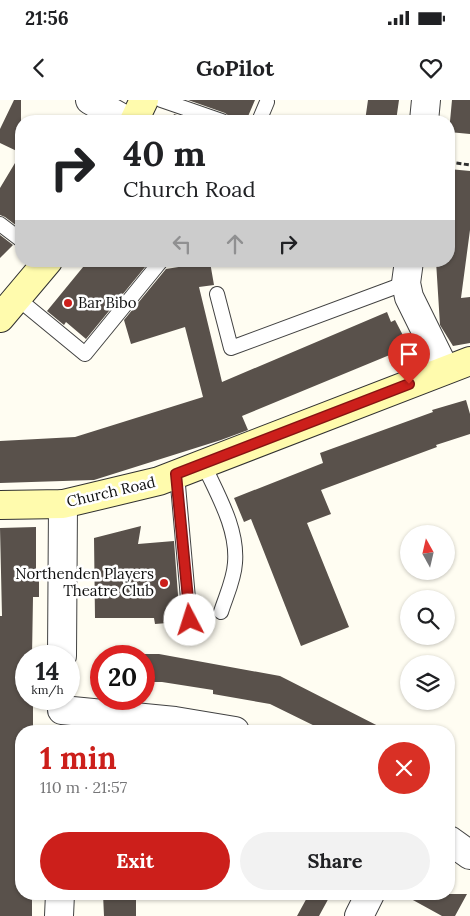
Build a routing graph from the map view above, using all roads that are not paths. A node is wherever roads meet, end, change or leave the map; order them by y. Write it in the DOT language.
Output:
graph roads {
  1 [pos="90,100"];
  2 [pos="144,100"];
  3 [pos="161,100"];
  4 [pos="426,100"];
  5 [pos="267,102"];
  6 [pos="117,115"];
  7 [pos="137,115"];
  8 [pos="205,115"];
  9 [pos="262,115"];
  10 [pos="425,115"];
  11 [pos="0,224"];
  12 [pos="15,235"];
  13 [pos="43,267"];
  14 [pos="156,267"];
  15 [pos="407,272"];
  16 [pos="217,294"];
  17 [pos="8,308"];
  18 [pos="470,361"];
  19 [pos="445,370"];
  20 [pos="203,464"];
  21 [pos="176,474"];
  22 [pos="63,504"];
  23 [pos="0,505"];
  24 [pos="221,612"];
  25 [pos="190,620"];
  26 [pos="62,645"];
  27 [pos="62,713"];
  28 [pos="199,725"];
  29 [pos="455,844"];
  30 [pos="470,854"];
  31 [pos="60,900"];
  32 [pos="367,900"];
  33 [pos="59,916"];
  34 [pos="359,916"];
  1 -- 6 [label="street"];
  2 -- 7 [label="main road"];
  3 -- 8 [label="lane"];
  4 -- 10 [label="street"];
  5 -- 9 [label="lane"];
  11 -- 12 [label="lane"];
  13 -- 17 [label="main road"];
  14 -- 17 [label="lane"];
  15 -- 16 [label="lane"];
  15 -- 19 [label="street"];
  18 -- 19 [label="main road, Church Road"];
  19 -- 20 [label="main road, Church Road"];
  20 -- 21 [label="main road, Church Road"];
  20 -- 24 [label="lane"];
  21 -- 22 [label="main road, Church Road"];
  21 -- 25 [label="lane"];
  22 -- 23 [label="main road, Church Road"];
  22 -- 26 [label="street"];
  27 -- 28 [label="street"];
  29 -- 30 [label="street"];
  31 -- 33 [label="street"];
  32 -- 34 [label="street"];
}
